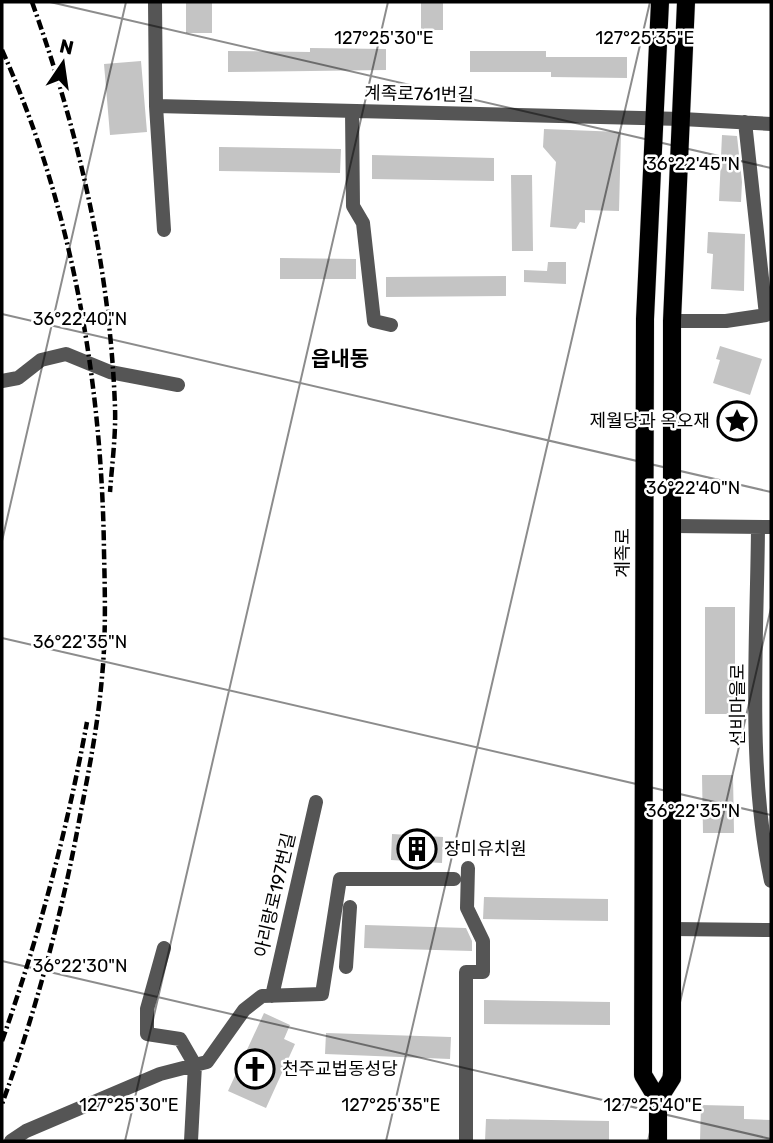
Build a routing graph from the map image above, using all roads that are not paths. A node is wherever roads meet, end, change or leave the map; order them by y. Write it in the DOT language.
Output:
graph roads {
  1 [pos="155,2"];
  2 [pos="660,2"];
  3 [pos="687,2"];
  4 [pos="156,106"];
  5 [pos="352,111"];
  6 [pos="654,118"];
  7 [pos="682,119"];
  8 [pos="745,122"];
  9 [pos="771,124"];
  10 [pos="164,230"];
  11 [pos="672,321"];
  12 [pos="391,325"];
  13 [pos="2,382"];
  14 [pos="178,385"];
  15 [pos="674,526"];
  16 [pos="764,528"];
  17 [pos="316,802"];
  18 [pos="468,868"];
  19 [pos="454,879"];
  20 [pos="771,881"];
  21 [pos="350,907"];
  22 [pos="672,929"];
  23 [pos="771,930"];
  24 [pos="164,948"];
  25 [pos="346,967"];
  26 [pos="272,996"];
  27 [pos="195,1065"];
  28 [pos="658,1100"];
  29 [pos="11,1141"];
  30 [pos="191,1141"];
  31 [pos="466,1141"];
  32 [pos="659,1141"];
  1 -- 4 [label="street"];
  2 -- 6 [label="main road, 계족로"];
  3 -- 7 [label="main road, 계족로"];
  4 -- 5 [label="street, 계족로761번길"];
  4 -- 10 [label="street"];
  5 -- 6 [label="street, 계족로761번길"];
  5 -- 12 [label="street"];
  6 -- 7 [label="street, 계족로761번길"];
  6 -- 28 [label="main road, 계족로"];
  7 -- 8 [label="street, 계족로761번길"];
  7 -- 11 [label="main road, 계족로"];
  8 -- 9 [label="street, 계족로761번길"];
  8 -- 11 [label="street"];
  11 -- 15 [label="main road, 계족로"];
  13 -- 14 [label="street"];
  15 -- 16 [label="street"];
  15 -- 22 [label="main road, 계족로"];
  16 -- 20 [label="street, 선비마을로"];
  17 -- 26 [label="street, 아리랑로197번길"];
  18 -- 31 [label="street"];
  19 -- 26 [label="street"];
  21 -- 25 [label="street"];
  22 -- 23 [label="street"];
  22 -- 28 [label="main road, 계족로"];
  24 -- 27 [label="street"];
  26 -- 27 [label="street"];
  27 -- 29 [label="street"];
  27 -- 30 [label="street"];
  28 -- 32 [label="main road, 계족로"];
}
